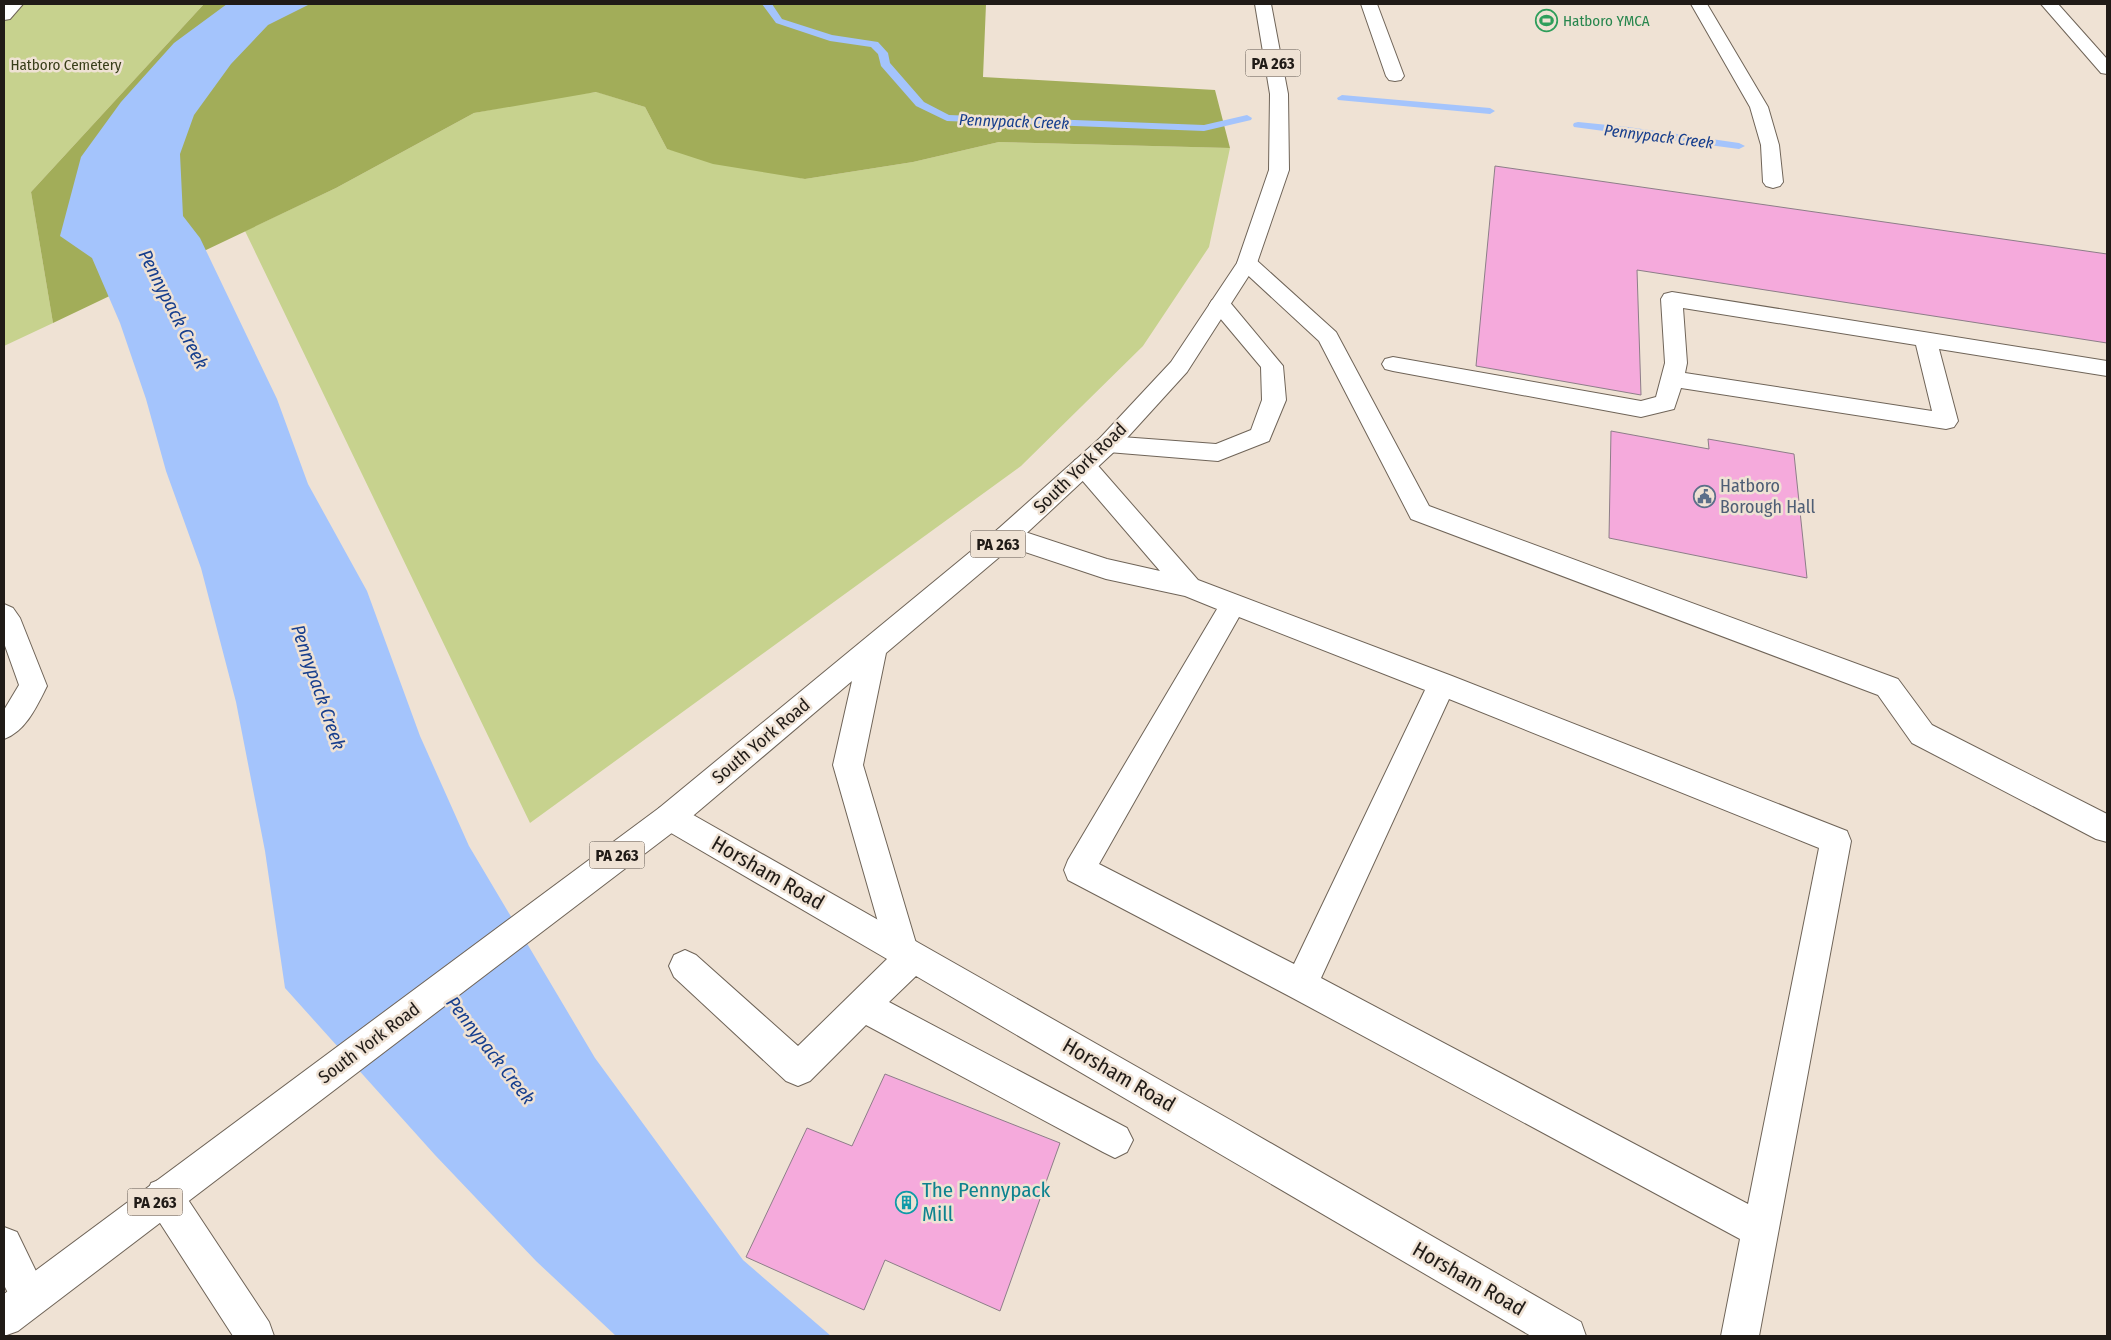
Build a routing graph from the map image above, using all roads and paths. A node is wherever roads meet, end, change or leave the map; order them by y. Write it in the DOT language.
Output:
graph roads {
  1 [pos="15,4"];
  2 [pos="1262,4"];
  3 [pos="1369,4"];
  4 [pos="1699,4"];
  5 [pos="2050,4"];
  6 [pos="4,15"];
  7 [pos="2107,69"];
  8 [pos="1395,76"];
  9 [pos="1773,182"];
  10 [pos="1247,263"];
  11 [pos="1220,305"];
  12 [pos="1925,339"];
  13 [pos="1393,364"];
  14 [pos="2107,369"];
  15 [pos="1672,379"];
  16 [pos="1108,444"];
  17 [pos="1084,466"];
  18 [pos="1007,536"];
  19 [pos="1190,587"];
  20 [pos="1234,603"];
  21 [pos="4,616"];
  22 [pos="873,648"];
  23 [pos="1442,684"];
  24 [pos="4,727"];
  25 [pos="670,817"];
  26 [pos="2107,829"];
  27 [pos="907,953"];
  28 [pos="685,966"];
  29 [pos="1301,985"];
  30 [pos="863,1006"];
  31 [pos="1115,1140"];
  32 [pos="164,1196"];
  33 [pos="1760,1230"];
  34 [pos="4,1245"];
  35 [pos="16,1307"];
  36 [pos="255,1336"];
  37 [pos="1567,1336"];
  38 [pos="1740,1336"];
  1 -- 6 [label="main road"];
  2 -- 10 [label="main road, South York Road / PA 263"];
  3 -- 8 [label="main road"];
  4 -- 9 [label="main road"];
  5 -- 7 [label="main road"];
  10 -- 11 [label="main road, South York Road / PA 263"];
  10 -- 26 [label="main road"];
  11 -- 16 [label="main road, South York Road / PA 263"];
  11 -- 16 [label="main road"];
  12 -- 14 [label="main road"];
  12 -- 15 [label="main road"];
  12 -- 15 [label="main road"];
  13 -- 15 [label="main road"];
  16 -- 17 [label="main road, South York Road / PA 263"];
  17 -- 18 [label="main road, South York Road / PA 263"];
  17 -- 19 [label="main road"];
  18 -- 19 [label="main road"];
  18 -- 22 [label="main road, South York Road / PA 263"];
  19 -- 20 [label="main road"];
  20 -- 23 [label="main road"];
  20 -- 29 [label="main road"];
  21 -- 24 [label="main road"];
  22 -- 25 [label="main road, South York Road / PA 263"];
  22 -- 27 [label="main road"];
  23 -- 29 [label="main road"];
  23 -- 33 [label="main road"];
  25 -- 27 [label="main road, Horsham Road"];
  25 -- 32 [label="main road, South York Road / PA 263"];
  27 -- 30 [label="main road"];
  27 -- 37 [label="main road, Horsham Road"];
  28 -- 30 [label="main road"];
  29 -- 33 [label="main road"];
  30 -- 31 [label="main road"];
  32 -- 35 [label="main road, South York Road / PA 263"];
  32 -- 36 [label="main road"];
  33 -- 38 [label="main road"];
  34 -- 35 [label="main road"];
}
